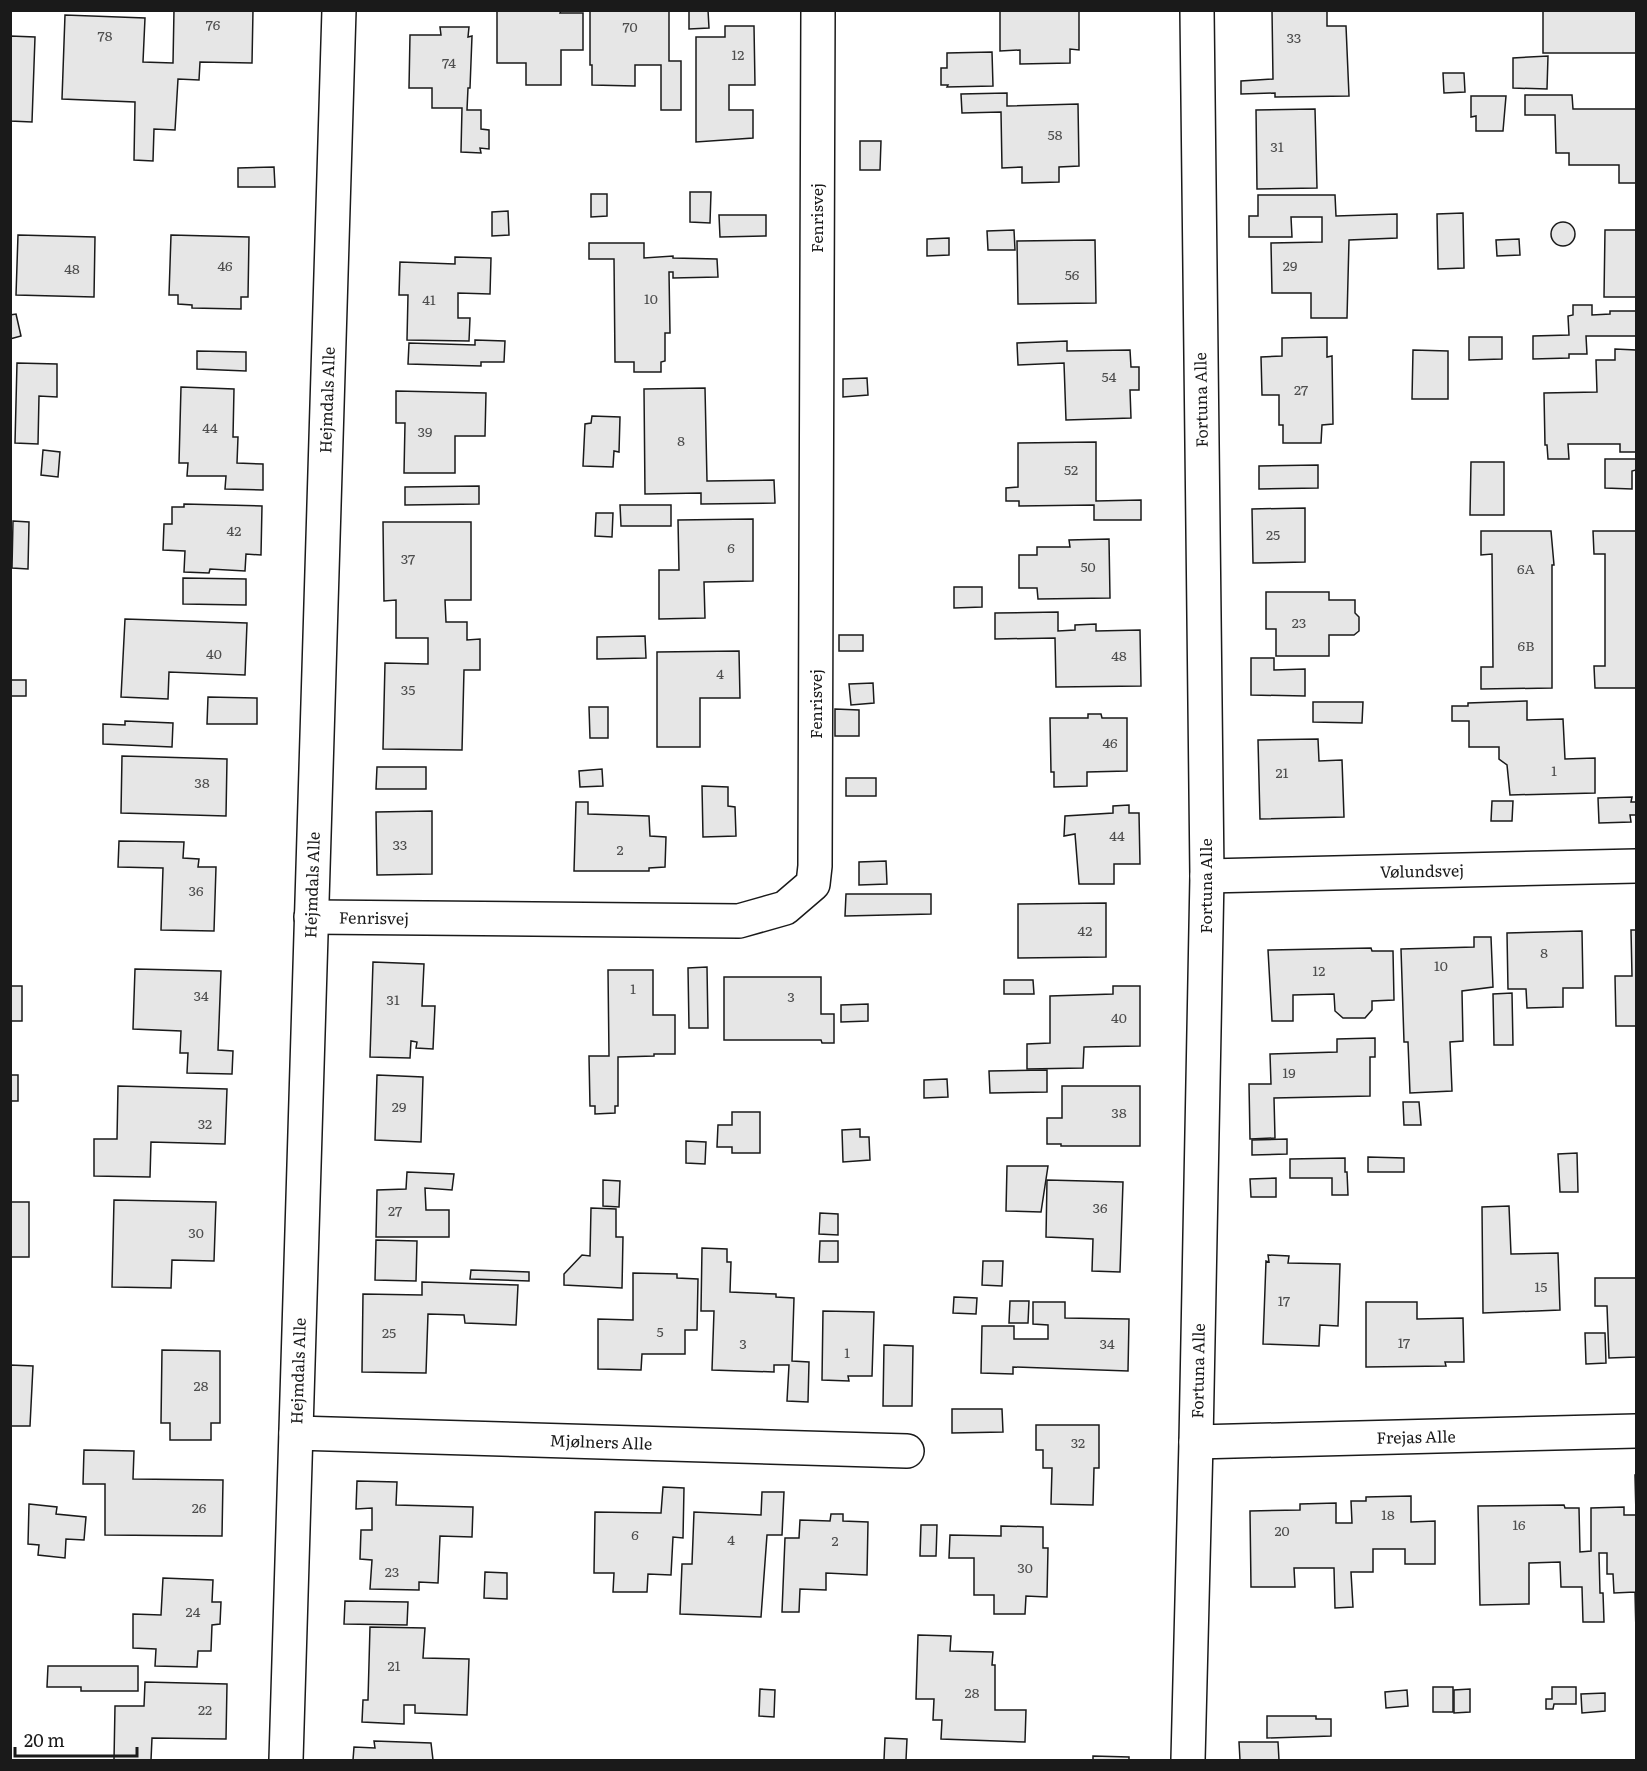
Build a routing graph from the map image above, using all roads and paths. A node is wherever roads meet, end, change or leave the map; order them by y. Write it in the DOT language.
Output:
graph roads {
  1 [pos="339,10"];
  2 [pos="818,10"];
  3 [pos="1197,10"];
  4 [pos="1636,866"];
  5 [pos="1207,876"];
  6 [pos="311,917"];
  7 [pos="1636,1431"];
  8 [pos="296,1433"];
  9 [pos="1196,1442"];
  10 [pos="907,1451"];
  11 [pos="286,1761"];
  12 [pos="1188,1761"];
  1 -- 6 [label="street, Hejmdals Alle"];
  2 -- 6 [label="street, Fenrisvej"];
  3 -- 5 [label="street, Fortuna Alle"];
  4 -- 5 [label="street, Vølundsvej"];
  5 -- 9 [label="street, Fortuna Alle"];
  6 -- 8 [label="street, Hejmdals Alle"];
  7 -- 9 [label="street, Frejas Alle"];
  8 -- 10 [label="street, Mjølners Alle"];
  8 -- 11 [label="street, Hejmdals Alle"];
  9 -- 12 [label="street, Fortuna Alle"];
}
